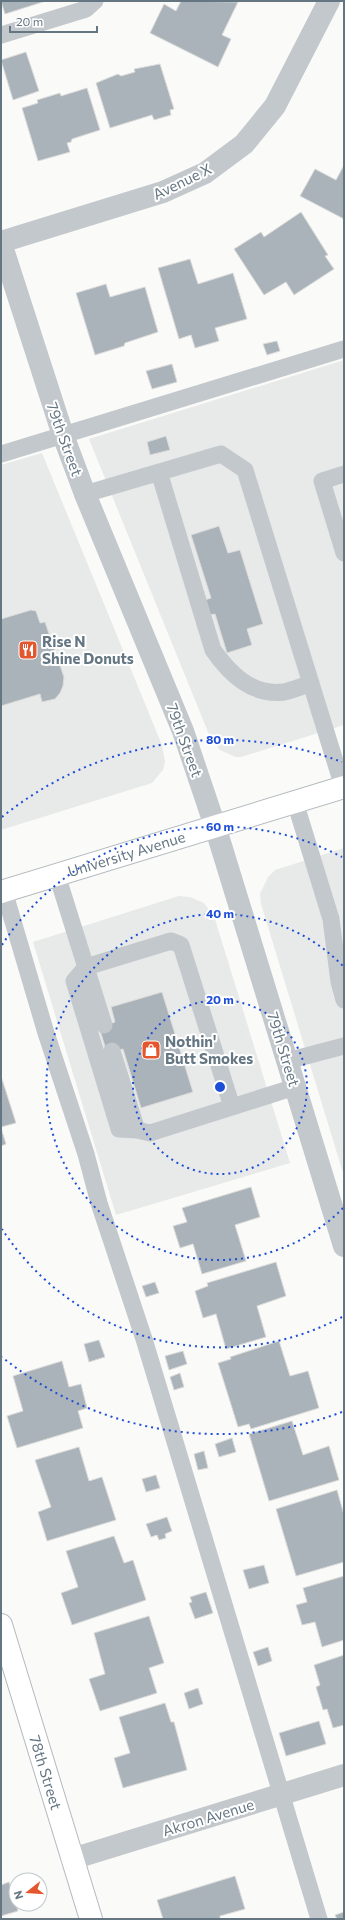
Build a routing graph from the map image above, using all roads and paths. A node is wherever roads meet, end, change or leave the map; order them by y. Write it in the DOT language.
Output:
graph roads {
  1 [pos="95,1"];
  2 [pos="330,1"];
  3 [pos="1,35"];
  4 [pos="1,243"];
  5 [pos="344,349"];
  6 [pos="63,435"];
  7 [pos="1,454"];
  8 [pos="159,472"];
  9 [pos="344,474"];
  10 [pos="85,494"];
  11 [pos="344,553"];
  12 [pos="311,683"];
  13 [pos="344,787"];
  14 [pos="295,802"];
  15 [pos="216,826"];
  16 [pos="57,875"];
  17 [pos="2,892"];
  18 [pos="86,967"];
  19 [pos="344,1000"];
  20 [pos="104,1025"];
  21 [pos="344,1046"];
  22 [pos="112,1051"];
  23 [pos="287,1061"];
  24 [pos="295,1087"];
  25 [pos="232,1107"];
  26 [pos="137,1130"];
  27 [pos="344,1246"];
  28 [pos="1,1625"];
  29 [pos="344,1775"];
  30 [pos="280,1795"];
  31 [pos="72,1859"];
  32 [pos="91,1919"];
  33 [pos="318,1919"];
  1 -- 3 [label="lane"];
  2 -- 4 [label="street, Avenue X"];
  4 -- 6 [label="street, 79th Street"];
  5 -- 6 [label="lane"];
  6 -- 7 [label="lane"];
  6 -- 10 [label="street, 79th Street"];
  8 -- 10 [label="lane"];
  8 -- 12 [label="lane"];
  8 -- 12 [label="lane"];
  9 -- 11 [label="lane"];
  10 -- 15 [label="street, 79th Street"];
  12 -- 13 [label="lane"];
  13 -- 14 [label="main road, University Avenue"];
  14 -- 15 [label="main road, University Avenue"];
  14 -- 19 [label="lane"];
  15 -- 16 [label="main road, University Avenue"];
  15 -- 23 [label="street, 79th Street"];
  16 -- 17 [label="main road, University Avenue"];
  16 -- 18 [label="lane"];
  17 -- 30 [label="lane"];
  18 -- 20 [label="lane"];
  18 -- 25 [label="lane"];
  18 -- 26 [label="lane"];
  21 -- 23 [label="lane"];
  22 -- 26 [label="lane"];
  23 -- 24 [label="street, 79th Street"];
  24 -- 25 [label="lane"];
  24 -- 27 [label="street, 79th Street"];
  25 -- 26 [label="lane"];
  28 -- 31 [label="main road, 78th Street"];
  29 -- 30 [label="street, Akron Avenue"];
  30 -- 31 [label="street, Akron Avenue"];
  30 -- 33 [label="lane"];
  31 -- 32 [label="main road, 78th Street"];
}
